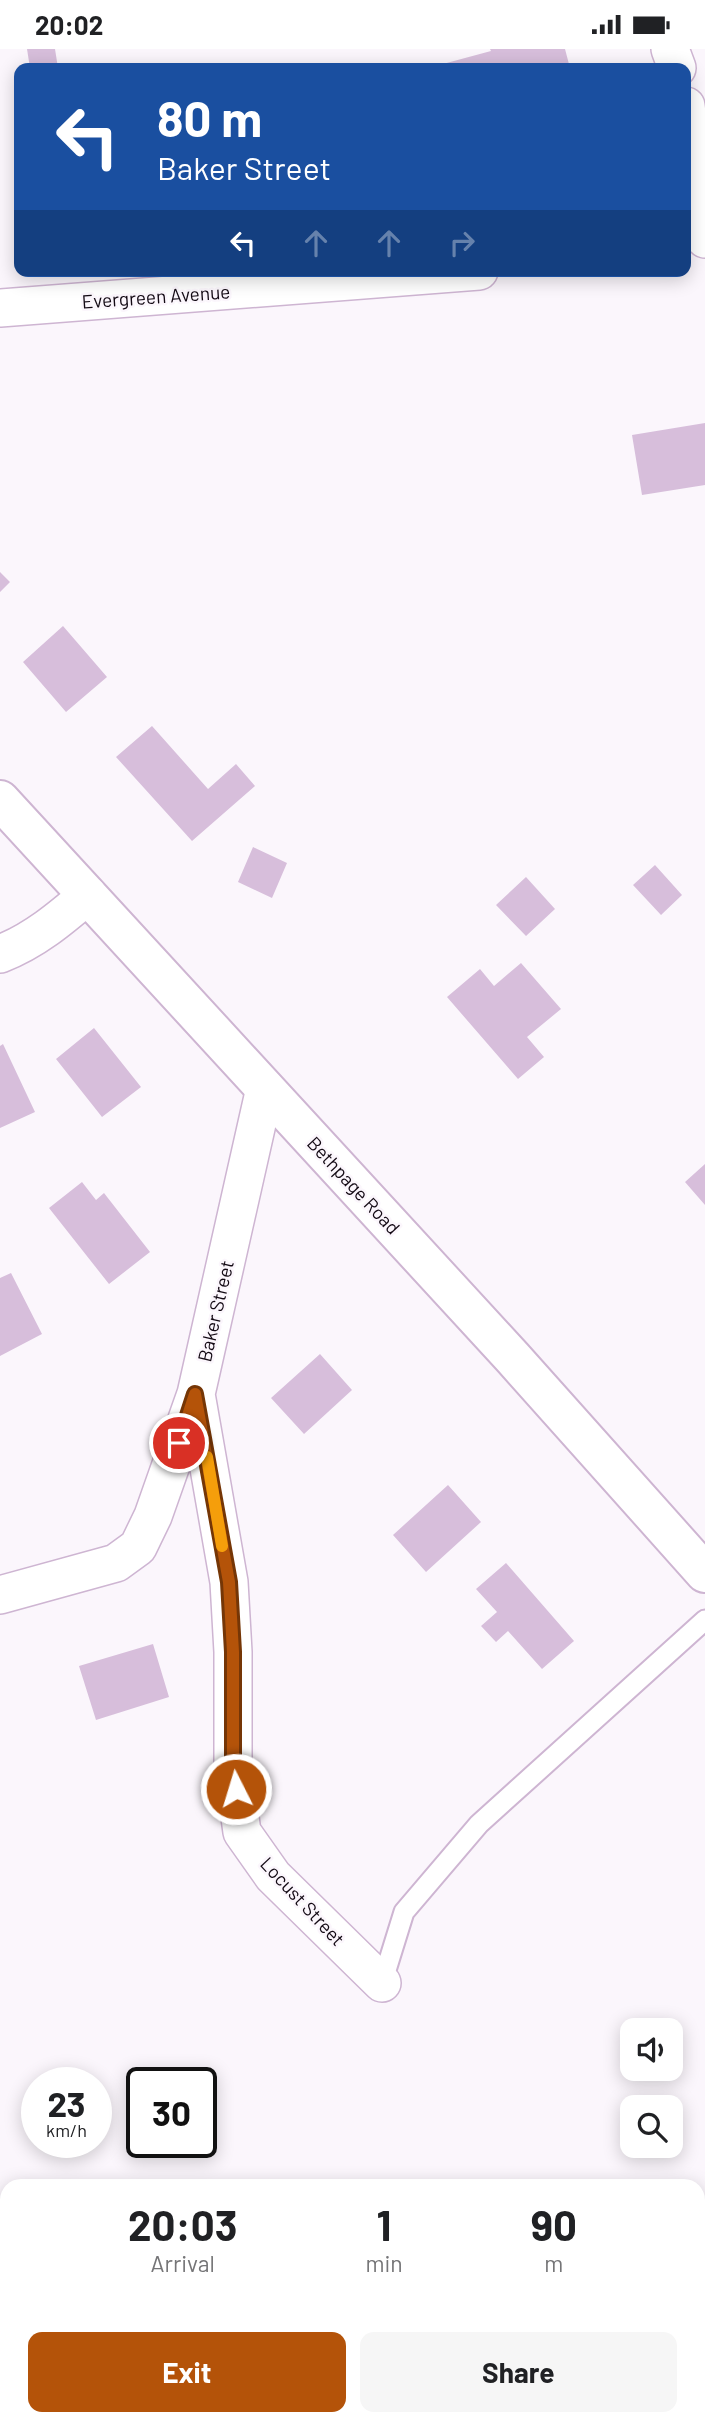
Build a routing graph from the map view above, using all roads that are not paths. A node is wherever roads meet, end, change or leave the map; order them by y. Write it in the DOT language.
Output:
graph roads {
  1 [pos="691,141"];
  2 [pos="705,239"];
  3 [pos="401,277"];
  4 [pos="0,308"];
  5 [pos="0,800"];
  6 [pos="88,895"];
  7 [pos="0,954"];
  8 [pos="265,1088"];
  9 [pos="195,1394"];
  10 [pos="705,1573"];
  11 [pos="0,1595"];
  12 [pos="705,1620"];
  13 [pos="382,1983"];
  1 -- 2 [label="street"];
  3 -- 4 [label="street, Evergreen Avenue"];
  5 -- 6 [label="street, Bethpage Road"];
  6 -- 7 [label="street"];
  6 -- 8 [label="street, Bethpage Road"];
  8 -- 9 [label="street, Baker Street"];
  8 -- 10 [label="street, Bethpage Road"];
  9 -- 11 [label="street, Baker Street"];
  9 -- 13 [label="street, Locust Street"];
  12 -- 13 [label="lane"];
}
